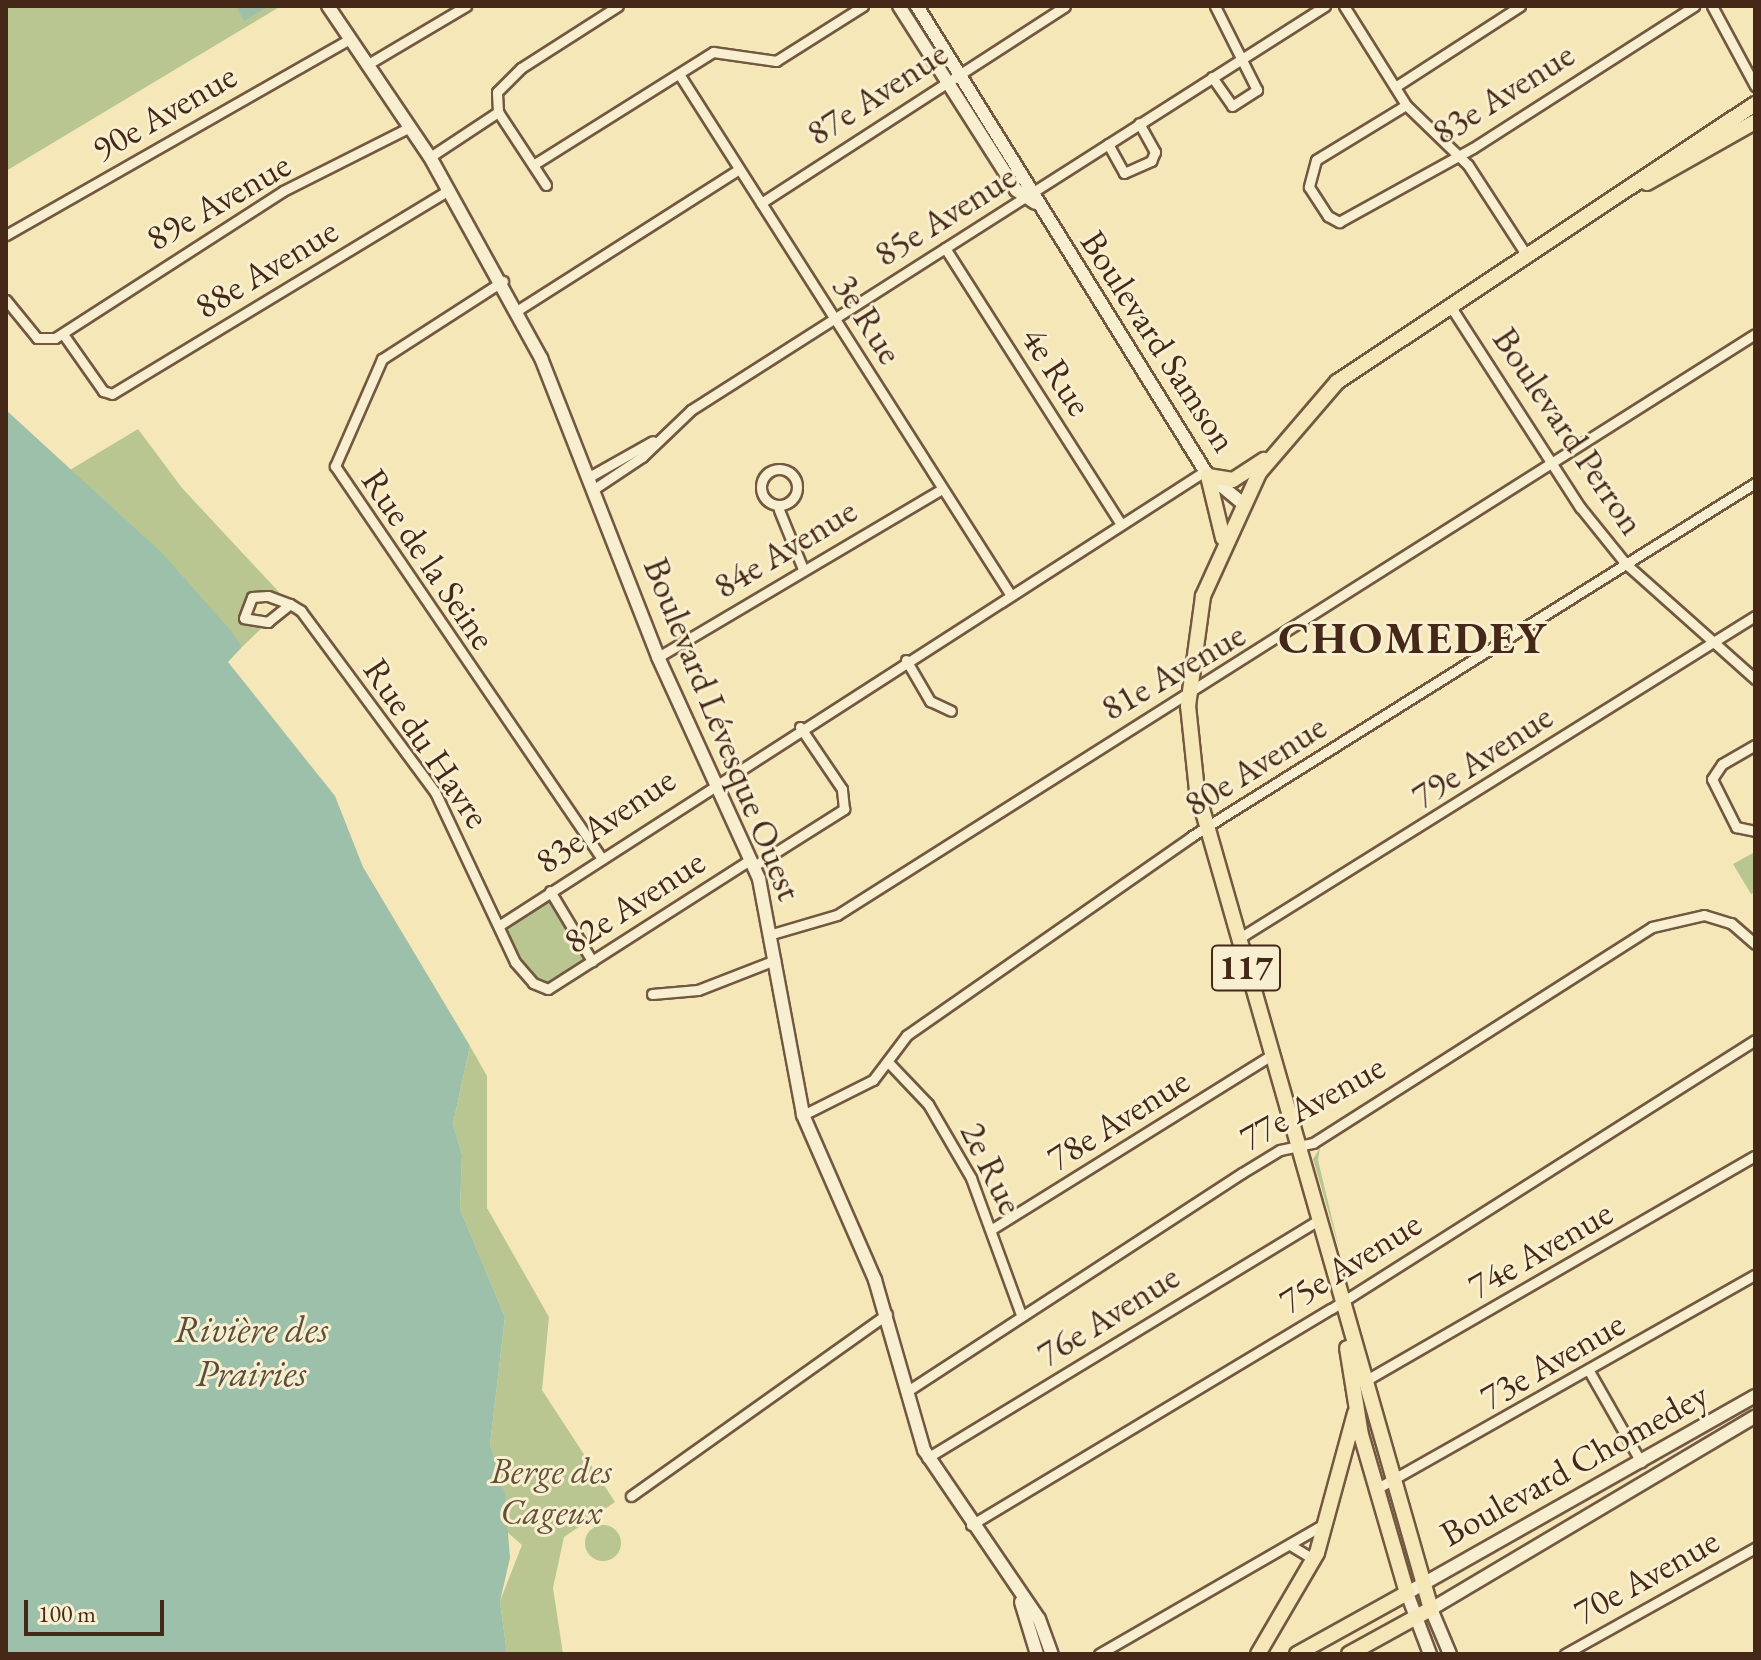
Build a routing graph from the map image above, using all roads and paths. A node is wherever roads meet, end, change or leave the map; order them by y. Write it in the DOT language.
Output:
graph roads {
  1 [pos="328,6"];
  2 [pos="466,6"];
  3 [pos="618,6"];
  4 [pos="863,6"];
  5 [pos="899,6"];
  6 [pos="917,6"];
  7 [pos="1065,6"];
  8 [pos="1215,6"];
  9 [pos="1325,6"];
  10 [pos="1344,6"];
  11 [pos="1520,6"];
  12 [pos="1694,6"];
  13 [pos="1712,6"];
  14 [pos="351,38"];
  15 [pos="1242,58"];
  16 [pos="368,64"];
  17 [pos="679,74"];
  18 [pos="959,74"];
  19 [pos="1212,77"];
  20 [pos="947,81"];
  21 [pos="1755,86"];
  22 [pos="1395,87"];
  23 [pos="1755,104"];
  24 [pos="1406,105"];
  25 [pos="498,112"];
  26 [pos="1755,122"];
  27 [pos="1139,123"];
  28 [pos="408,128"];
  29 [pos="1108,144"];
  30 [pos="1459,155"];
  31 [pos="430,157"];
  32 [pos="533,165"];
  33 [pos="739,169"];
  34 [pos="546,185"];
  35 [pos="449,190"];
  36 [pos="1628,191"];
  37 [pos="1031,197"];
  38 [pos="761,203"];
  39 [pos="6,235"];
  40 [pos="945,248"];
  41 [pos="1527,256"];
  42 [pos="503,281"];
  43 [pos="6,300"];
  44 [pos="1449,304"];
  45 [pos="518,310"];
  46 [pos="834,318"];
  47 [pos="63,334"];
  48 [pos="1755,334"];
  49 [pos="1274,453"];
  50 [pos="1553,464"];
  51 [pos="1206,473"];
  52 [pos="591,483"];
  53 [pos="1755,483"];
  54 [pos="942,489"];
  55 [pos="1242,503"];
  56 [pos="779,510"];
  57 [pos="1121,524"];
  58 [pos="1223,540"];
  59 [pos="1626,564"];
  60 [pos="803,569"];
  61 [pos="1010,594"];
  62 [pos="290,604"];
  63 [pos="1755,616"];
  64 [pos="1712,642"];
  65 [pos="658,657"];
  66 [pos="906,660"];
  67 [pos="1755,679"];
  68 [pos="1189,694"];
  69 [pos="951,711"];
  70 [pos="800,727"];
  71 [pos="1755,745"];
  72 [pos="712,782"];
  73 [pos="1206,827"];
  74 [pos="1755,831"];
  75 [pos="602,859"];
  76 [pos="752,863"];
  77 [pos="550,891"];
  78 [pos="500,925"];
  79 [pos="772,934"];
  80 [pos="1238,939"];
  81 [pos="1755,944"];
  82 [pos="775,960"];
  83 [pos="592,961"];
  84 [pos="548,989"];
  85 [pos="652,994"];
  86 [pos="1755,1040"];
  87 [pos="1272,1055"];
  88 [pos="889,1063"];
  89 [pos="803,1115"];
  90 [pos="1298,1146"];
  91 [pos="1755,1156"];
  92 [pos="1319,1220"];
  93 [pos="992,1229"];
  94 [pos="1755,1275"];
  95 [pos="1343,1308"];
  96 [pos="1020,1312"];
  97 [pos="887,1314"];
  98 [pos="1589,1371"];
  99 [pos="1357,1384"];
  100 [pos="906,1392"];
  101 [pos="1755,1396"];
  102 [pos="1355,1412"];
  103 [pos="1755,1417"];
  104 [pos="927,1458"];
  105 [pos="1641,1462"];
  106 [pos="1391,1484"];
  107 [pos="1376,1489"];
  108 [pos="631,1496"];
  109 [pos="1329,1521"];
  110 [pos="971,1525"];
  111 [pos="1290,1545"];
  112 [pos="1755,1548"];
  113 [pos="1315,1560"];
  114 [pos="1422,1584"];
  115 [pos="1017,1592"];
  116 [pos="1407,1593"];
  117 [pos="1431,1609"];
  118 [pos="1415,1617"];
  119 [pos="1037,1654"];
  120 [pos="1052,1654"];
  121 [pos="1099,1654"];
  122 [pos="1258,1654"];
  123 [pos="1297,1654"];
  124 [pos="1349,1654"];
  125 [pos="1430,1654"];
  126 [pos="1450,1654"];
  127 [pos="1565,1654"];
  1 -- 14 [label="street, Boulevard Lévesque Ouest"];
  2 -- 16 [label="street"];
  3 -- 25 [label="street"];
  4 -- 17 [label="street"];
  5 -- 20 [label="street, Boulevard Samson"];
  6 -- 18 [label="street, Boulevard Samson"];
  7 -- 18 [label="street, 87e Avenue"];
  8 -- 15 [label="street"];
  9 -- 15 [label="street, 85e Avenue"];
  10 -- 22 [label="street"];
  11 -- 22 [label="street"];
  12 -- 30 [label="street, 83e Avenue"];
  13 -- 21 [label="street"];
  14 -- 16 [label="street, Boulevard Lévesque Ouest"];
  14 -- 39 [label="street, 90e Avenue"];
  15 -- 19 [label="street, 85e Avenue"];
  15 -- 19 [label="street"];
  16 -- 28 [label="street, Boulevard Lévesque Ouest"];
  17 -- 32 [label="street"];
  17 -- 33 [label="street, 3e Rue"];
  18 -- 20 [label="street, 87e Avenue"];
  18 -- 37 [label="street, Boulevard Samson"];
  19 -- 27 [label="street, 85e Avenue"];
  20 -- 37 [label="street, Boulevard Samson"];
  20 -- 38 [label="street, 87e Avenue"];
  22 -- 24 [label="street"];
  23 -- 36 [label="main road, 117"];
  24 -- 30 [label="street"];
  24 -- 30 [label="street, 83e Avenue"];
  25 -- 31 [label="street"];
  25 -- 32 [label="street"];
  26 -- 36 [label="main road, 117"];
  27 -- 29 [label="street, 85e Avenue"];
  27 -- 29 [label="street"];
  28 -- 31 [label="street, Boulevard Lévesque Ouest"];
  28 -- 47 [label="street, 89e Avenue"];
  29 -- 37 [label="street, 85e Avenue"];
  30 -- 41 [label="street"];
  31 -- 35 [label="street, Boulevard Lévesque Ouest"];
  32 -- 34 [label="street"];
  33 -- 38 [label="street, 3e Rue"];
  33 -- 45 [label="street"];
  35 -- 42 [label="street, Boulevard Lévesque Ouest"];
  35 -- 47 [label="street, 88e Avenue"];
  36 -- 41 [label="main road, 117"];
  37 -- 40 [label="street, 85e Avenue"];
  37 -- 51 [label="street, Boulevard Samson"];
  38 -- 46 [label="street, 3e Rue"];
  40 -- 46 [label="street, 85e Avenue"];
  40 -- 57 [label="street, 4e Rue"];
  41 -- 44 [label="main road, 117"];
  42 -- 45 [label="street, Boulevard Lévesque Ouest"];
  42 -- 75 [label="street, Rue de la Seine"];
  43 -- 47 [label="street"];
  44 -- 49 [label="main road, 117"];
  44 -- 50 [label="street, Boulevard Perron"];
  45 -- 52 [label="street, Boulevard Lévesque Ouest"];
  46 -- 52 [label="street, 85e Avenue"];
  46 -- 54 [label="street, 3e Rue"];
  48 -- 50 [label="street, 81e Avenue"];
  49 -- 51 [label="main road"];
  49 -- 55 [label="main road, 117"];
  50 -- 59 [label="street, Boulevard Perron"];
  50 -- 68 [label="street, 81e Avenue"];
  51 -- 55 [label="street, Boulevard Samson"];
  51 -- 57 [label="street, 83e Avenue"];
  51 -- 58 [label="main road"];
  52 -- 65 [label="street, Boulevard Lévesque Ouest"];
  53 -- 59 [label="street, 80e Avenue"];
  54 -- 60 [label="street, 84e Avenue"];
  54 -- 61 [label="street, 3e Rue"];
  55 -- 58 [label="main road, 117"];
  56 -- 56 [label="street"];
  56 -- 60 [label="street"];
  57 -- 61 [label="street, 83e Avenue"];
  58 -- 68 [label="main road, 117"];
  59 -- 64 [label="street, Boulevard Perron"];
  59 -- 73 [label="street, 80e Avenue"];
  60 -- 65 [label="street, 84e Avenue"];
  61 -- 66 [label="street, 83e Avenue"];
  62 -- 62 [label="street"];
  62 -- 78 [label="street, Rue du Havre"];
  63 -- 64 [label="street, 79e Avenue"];
  64 -- 67 [label="street, Boulevard Perron"];
  64 -- 80 [label="street, 79e Avenue"];
  65 -- 72 [label="street, Boulevard Lévesque Ouest"];
  66 -- 69 [label="street"];
  66 -- 70 [label="street, 83e Avenue"];
  68 -- 73 [label="main road, 117"];
  68 -- 79 [label="street, 81e Avenue"];
  70 -- 72 [label="street, 83e Avenue"];
  70 -- 76 [label="street, 82e Avenue"];
  71 -- 74 [label="street"];
  72 -- 75 [label="street, 83e Avenue"];
  72 -- 76 [label="street, Boulevard Lévesque Ouest"];
  73 -- 80 [label="main road, 117"];
  73 -- 88 [label="street, 80e Avenue"];
  75 -- 77 [label="street, 83e Avenue"];
  76 -- 79 [label="street, Boulevard Lévesque Ouest"];
  76 -- 83 [label="street, 82e Avenue"];
  77 -- 78 [label="street, 83e Avenue"];
  77 -- 83 [label="street"];
  78 -- 84 [label="street, Rue du Havre"];
  79 -- 82 [label="street, Boulevard Lévesque Ouest"];
  80 -- 87 [label="main road, 117"];
  81 -- 90 [label="street, 77e Avenue"];
  82 -- 85 [label="street"];
  82 -- 89 [label="street, Boulevard Lévesque Ouest"];
  83 -- 84 [label="street, 82e Avenue"];
  86 -- 95 [label="street, 75e Avenue"];
  87 -- 90 [label="main road, 117"];
  87 -- 93 [label="street, 78e Avenue"];
  88 -- 89 [label="street, 80e Avenue"];
  88 -- 93 [label="street, 2e Rue"];
  89 -- 97 [label="street, Boulevard Lévesque Ouest"];
  90 -- 92 [label="main road, 117"];
  90 -- 96 [label="street, 77e Avenue"];
  91 -- 99 [label="street, 74e Avenue"];
  92 -- 95 [label="main road, 117"];
  92 -- 104 [label="street, 76e Avenue"];
  93 -- 96 [label="street, 2e Rue"];
  94 -- 98 [label="street, 73e Avenue"];
  95 -- 99 [label="main road, 117"];
  95 -- 110 [label="street, 75e Avenue"];
  96 -- 100 [label="street, 77e Avenue"];
  97 -- 100 [label="street, Boulevard Lévesque Ouest"];
  97 -- 108 [label="street"];
  98 -- 105 [label="street"];
  98 -- 106 [label="street, 73e Avenue"];
  99 -- 102 [label="main road, 117"];
  99 -- 106 [label="main road, 117"];
  100 -- 104 [label="street, Boulevard Lévesque Ouest"];
  101 -- 105 [label="street, Boulevard Chomedey"];
  102 -- 107 [label="main road"];
  102 -- 109 [label="main road"];
  103 -- 117 [label="street, Boulevard Chomedey"];
  104 -- 110 [label="street, Boulevard Lévesque Ouest"];
  105 -- 114 [label="street, Boulevard Chomedey"];
  106 -- 107 [label="street, 73e Avenue"];
  106 -- 114 [label="main road, 117"];
  107 -- 116 [label="main road"];
  109 -- 111 [label="street"];
  109 -- 113 [label="main road"];
  110 -- 115 [label="street, Boulevard Lévesque Ouest"];
  111 -- 113 [label="street"];
  111 -- 121 [label="street"];
  112 -- 127 [label="street, 70e Avenue"];
  113 -- 122 [label="main road"];
  114 -- 116 [label="street, Boulevard Chomedey"];
  114 -- 117 [label="main road, 117"];
  115 -- 119 [label="street, Boulevard Lévesque Ouest"];
  115 -- 120 [label="street, Boulevard Lévesque Ouest"];
  116 -- 118 [label="street"];
  116 -- 123 [label="main road"];
  117 -- 118 [label="main road"];
  117 -- 126 [label="street"];
  118 -- 124 [label="main road"];
  118 -- 125 [label="street"];
}
